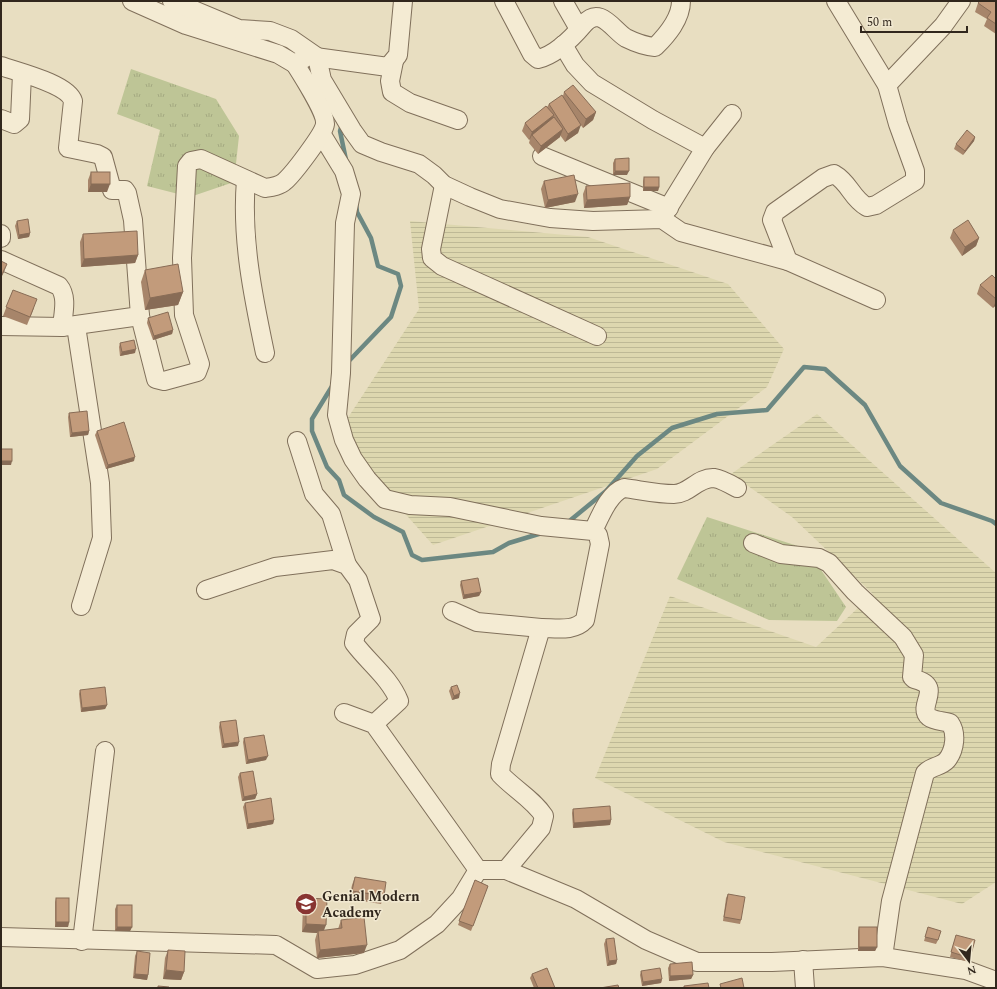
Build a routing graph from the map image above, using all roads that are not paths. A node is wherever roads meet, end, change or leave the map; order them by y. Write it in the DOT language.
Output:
graph roads {
  1 [pos="132,1"];
  2 [pos="172,1"];
  3 [pos="403,1"];
  4 [pos="504,1"];
  5 [pos="563,1"];
  6 [pos="681,1"];
  7 [pos="836,1"];
  8 [pos="961,1"];
  9 [pos="579,29"];
  10 [pos="563,45"];
  11 [pos="305,59"];
  12 [pos="394,61"];
  13 [pos="1,66"];
  14 [pos="22,74"];
  15 [pos="887,85"];
  16 [pos="732,114"];
  17 [pos="1,119"];
  18 [pos="458,120"];
  19 [pos="322,135"];
  20 [pos="705,148"];
  21 [pos="542,156"];
  22 [pos="246,180"];
  23 [pos="444,185"];
  24 [pos="665,213"];
  25 [pos="1,234"];
  26 [pos="1,238"];
  27 [pos="1,260"];
  28 [pos="788,260"];
  29 [pos="876,300"];
  30 [pos="140,316"];
  31 [pos="69,326"];
  32 [pos="3,330"];
  33 [pos="597,336"];
  34 [pos="265,353"];
  35 [pos="297,441"];
  36 [pos="737,488"];
  37 [pos="593,531"];
  38 [pos="753,544"];
  39 [pos="347,565"];
  40 [pos="206,590"];
  41 [pos="81,606"];
  42 [pos="452,611"];
  43 [pos="541,628"];
  44 [pos="344,713"];
  45 [pos="374,724"];
  46 [pos="105,751"];
  47 [pos="478,870"];
  48 [pos="506,870"];
  49 [pos="1,937"];
  50 [pos="82,940"];
  51 [pos="882,957"];
  52 [pos="803,960"];
  53 [pos="996,981"];
  54 [pos="805,988"];
  1 -- 11 [label="street"];
  2 -- 11 [label="street"];
  3 -- 12 [label="street"];
  4 -- 10 [label="street"];
  5 -- 9 [label="street"];
  6 -- 9 [label="street"];
  7 -- 15 [label="street"];
  8 -- 15 [label="street"];
  9 -- 10 [label="street"];
  10 -- 20 [label="street"];
  11 -- 12 [label="street"];
  11 -- 19 [label="street"];
  11 -- 23 [label="street"];
  12 -- 18 [label="street"];
  13 -- 14 [label="street"];
  14 -- 17 [label="street"];
  14 -- 30 [label="street"];
  15 -- 28 [label="street"];
  16 -- 20 [label="street"];
  19 -- 22 [label="street"];
  19 -- 37 [label="street"];
  20 -- 24 [label="street"];
  21 -- 24 [label="street"];
  22 -- 30 [label="street"];
  22 -- 34 [label="street"];
  23 -- 24 [label="street"];
  23 -- 33 [label="street"];
  24 -- 28 [label="street"];
  25 -- 26 [label="street"];
  27 -- 31 [label="street"];
  28 -- 29 [label="street"];
  30 -- 31 [label="street"];
  31 -- 32 [label="street"];
  31 -- 41 [label="street"];
  35 -- 39 [label="street"];
  36 -- 37 [label="street"];
  37 -- 43 [label="street"];
  38 -- 51 [label="street"];
  39 -- 40 [label="street"];
  39 -- 45 [label="street"];
  42 -- 43 [label="street"];
  43 -- 48 [label="street"];
  44 -- 45 [label="street"];
  45 -- 47 [label="street"];
  46 -- 50 [label="street"];
  47 -- 48 [label="street"];
  47 -- 50 [label="street"];
  48 -- 52 [label="street"];
  49 -- 50 [label="street"];
  51 -- 52 [label="street"];
  51 -- 53 [label="street"];
  52 -- 54 [label="street"];
}
